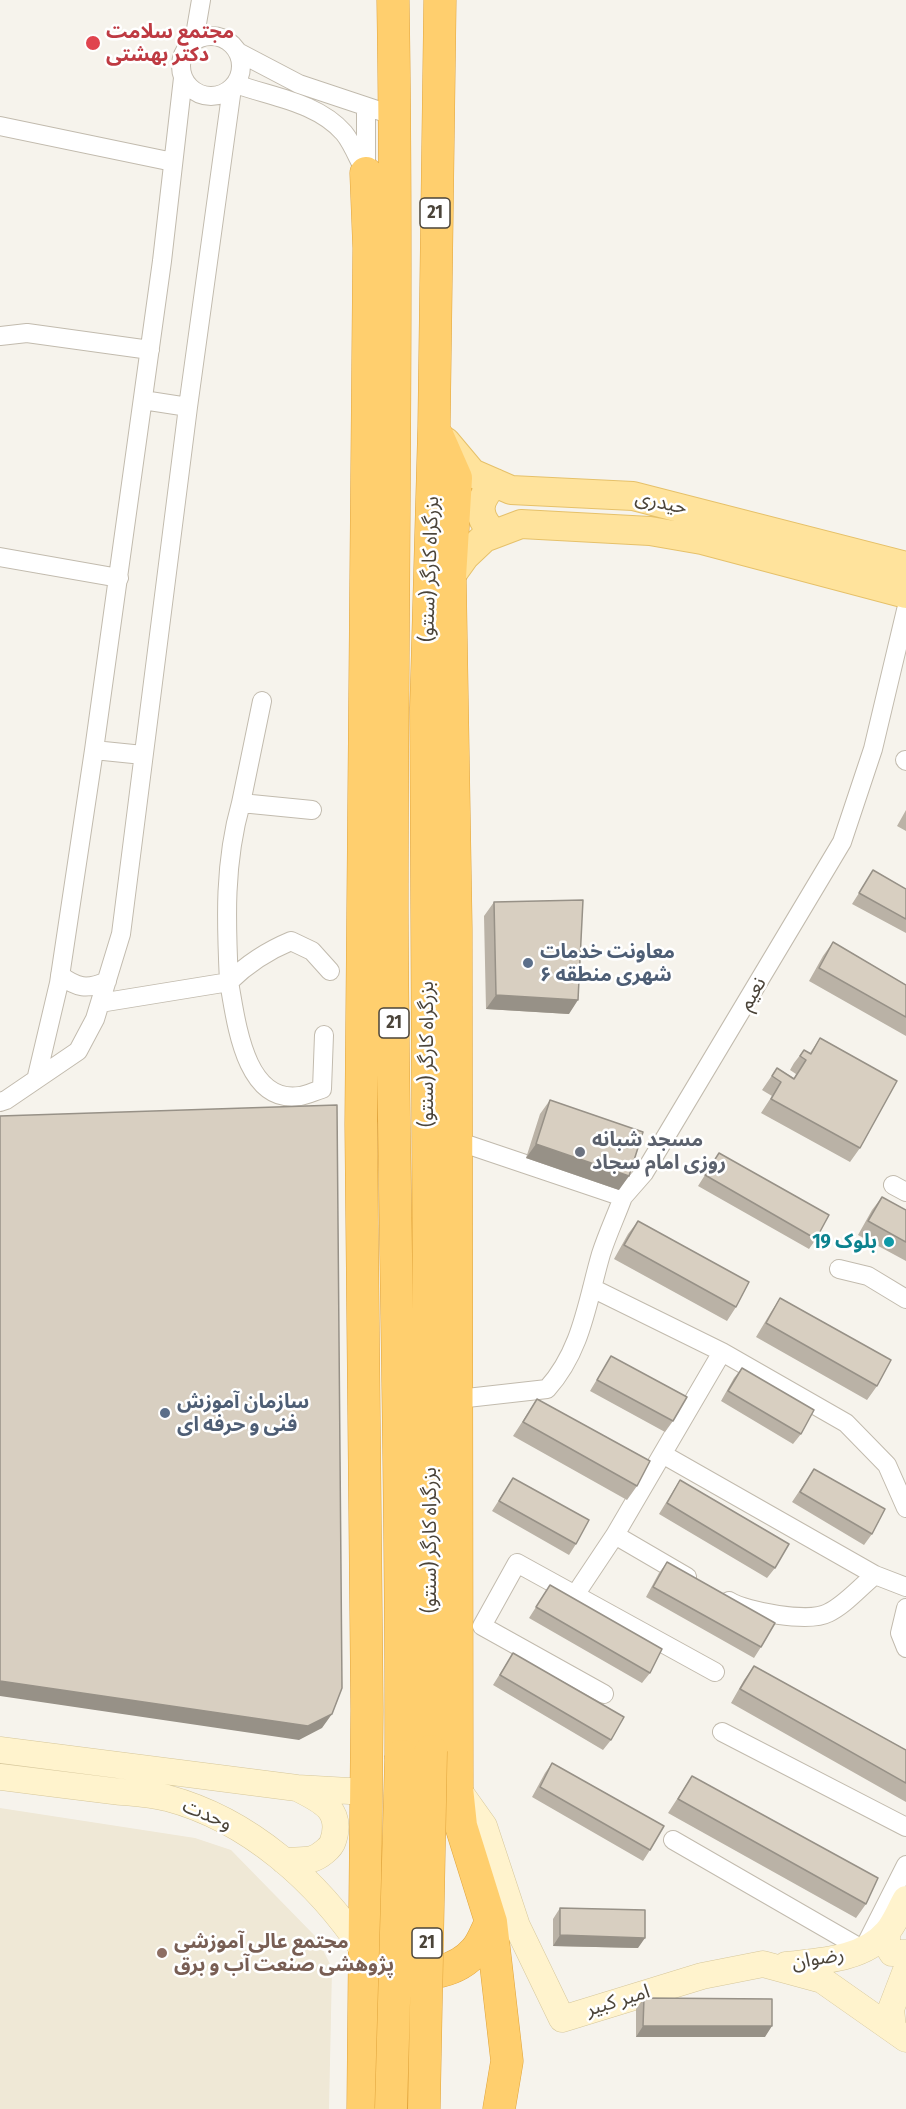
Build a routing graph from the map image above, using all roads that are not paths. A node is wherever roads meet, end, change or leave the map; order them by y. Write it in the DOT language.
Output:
graph roads {
  1 [pos="201,0"];
  2 [pos="393,0"];
  3 [pos="440,0"];
  4 [pos="194,41"];
  5 [pos="238,52"];
  6 [pos="183,78"];
  7 [pos="234,86"];
  8 [pos="380,112"];
  9 [pos="0,126"];
  10 [pos="173,162"];
  11 [pos="366,173"];
  12 [pos="0,336"];
  13 [pos="150,350"];
  14 [pos="143,400"];
  15 [pos="188,407"];
  16 [pos="434,427"];
  17 [pos="495,483"];
  18 [pos="495,534"];
  19 [pos="0,557"];
  20 [pos="906,566"];
  21 [pos="450,577"];
  22 [pos="119,578"];
  23 [pos="906,594"];
  24 [pos="906,610"];
  25 [pos="262,701"];
  26 [pos="94,750"];
  27 [pos="143,755"];
  28 [pos="241,803"];
  29 [pos="312,810"];
  30 [pos="330,971"];
  31 [pos="60,975"];
  32 [pos="107,981"];
  33 [pos="229,982"];
  34 [pos="100,1003"];
  35 [pos="324,1035"];
  36 [pos="37,1076"];
  37 [pos="0,1102"];
  38 [pos="457,1142"];
  39 [pos="623,1197"];
  40 [pos="839,1269"];
  41 [pos="592,1288"];
  42 [pos="906,1299"];
  43 [pos="722,1352"];
  44 [pos="458,1399"];
  45 [pos="664,1455"];
  46 [pos="906,1508"];
  47 [pos="615,1535"];
  48 [pos="875,1575"];
  49 [pos="906,1587"];
  50 [pos="575,1595"];
  51 [pos="906,1608"];
  52 [pos="906,1648"];
  53 [pos="715,1672"];
  54 [pos="604,1694"];
  55 [pos="722,1732"];
  56 [pos="0,1750"];
  57 [pos="0,1777"];
  58 [pos="297,1788"];
  59 [pos="457,1788"];
  60 [pos="367,1792"];
  61 [pos="906,1827"];
  62 [pos="673,1840"];
  63 [pos="284,1861"];
  64 [pos="906,1864"];
  65 [pos="906,1899"];
  66 [pos="491,1922"];
  67 [pos="887,1933"];
  68 [pos="863,1949"];
  69 [pos="364,1951"];
  70 [pos="906,1953"];
  71 [pos="777,1967"];
  72 [pos="906,1970"];
  73 [pos="899,2033"];
  74 [pos="363,2109"];
  75 [pos="391,2109"];
  76 [pos="424,2109"];
  77 [pos="500,2109"];
  1 -- 4 [label="street"];
  2 -- 8 [label="highway, بزرگراه کارگر (سنتو) / 21"];
  3 -- 16 [label="highway, بزرگراه کارگر (سنتو) / 21"];
  4 -- 5 [label="street"];
  4 -- 6 [label="street"];
  5 -- 7 [label="street"];
  5 -- 8 [label="street"];
  6 -- 7 [label="street"];
  6 -- 10 [label="street"];
  7 -- 11 [label="street"];
  7 -- 15 [label="street"];
  8 -- 11 [label="street"];
  8 -- 75 [label="highway, بزرگراه کارگر (سنتو) / 21, bridge"];
  9 -- 10 [label="street"];
  10 -- 13 [label="street"];
  11 -- 60 [label="highway"];
  12 -- 13 [label="street"];
  13 -- 14 [label="street"];
  14 -- 15 [label="street"];
  14 -- 22 [label="street"];
  15 -- 27 [label="street"];
  16 -- 17 [label="main road, حیدری"];
  16 -- 21 [label="highway"];
  16 -- 76 [label="highway, بزرگراه کارگر (سنتو) / 21, bridge"];
  17 -- 18 [label="main road"];
  17 -- 20 [label="main road, حیدری"];
  18 -- 21 [label="main road, حیدری"];
  18 -- 23 [label="main road, حیدری"];
  19 -- 22 [label="street"];
  21 -- 38 [label="highway"];
  22 -- 26 [label="street"];
  24 -- 39 [label="street, نعیم"];
  25 -- 28 [label="street"];
  26 -- 27 [label="street"];
  26 -- 31 [label="street"];
  27 -- 32 [label="street"];
  28 -- 29 [label="street"];
  28 -- 33 [label="street"];
  30 -- 33 [label="street"];
  31 -- 32 [label="street"];
  31 -- 36 [label="street"];
  32 -- 34 [label="street"];
  33 -- 34 [label="street"];
  33 -- 35 [label="street"];
  34 -- 36 [label="street"];
  36 -- 37 [label="street"];
  38 -- 39 [label="street"];
  38 -- 44 [label="highway"];
  39 -- 41 [label="street, نعیم"];
  40 -- 42 [label="street"];
  41 -- 43 [label="street"];
  41 -- 44 [label="street, نعیم"];
  43 -- 45 [label="street"];
  43 -- 46 [label="street"];
  44 -- 59 [label="highway"];
  45 -- 47 [label="street"];
  45 -- 48 [label="street"];
  47 -- 48 [label="street"];
  47 -- 50 [label="street"];
  48 -- 49 [label="street"];
  50 -- 53 [label="street"];
  50 -- 54 [label="street"];
  51 -- 52 [label="street"];
  55 -- 61 [label="street"];
  56 -- 58 [label="main road, وحدت"];
  57 -- 63 [label="main road, وحدت"];
  58 -- 60 [label="main road, وحدت"];
  58 -- 63 [label="main road"];
  59 -- 60 [label="highway"];
  59 -- 66 [label="highway"];
  59 -- 71 [label="main road, امیر کبیر"];
  60 -- 69 [label="highway"];
  62 -- 68 [label="street"];
  63 -- 69 [label="main road, وحدت"];
  64 -- 68 [label="street"];
  65 -- 67 [label="main road, رضوان"];
  66 -- 69 [label="highway"];
  66 -- 77 [label="highway"];
  67 -- 68 [label="main road, رضوان"];
  67 -- 70 [label="main road"];
  68 -- 71 [label="main road, رضوان"];
  69 -- 74 [label="highway"];
  71 -- 73 [label="main road, امیر کبیر"];
  72 -- 73 [label="main road"];
}
